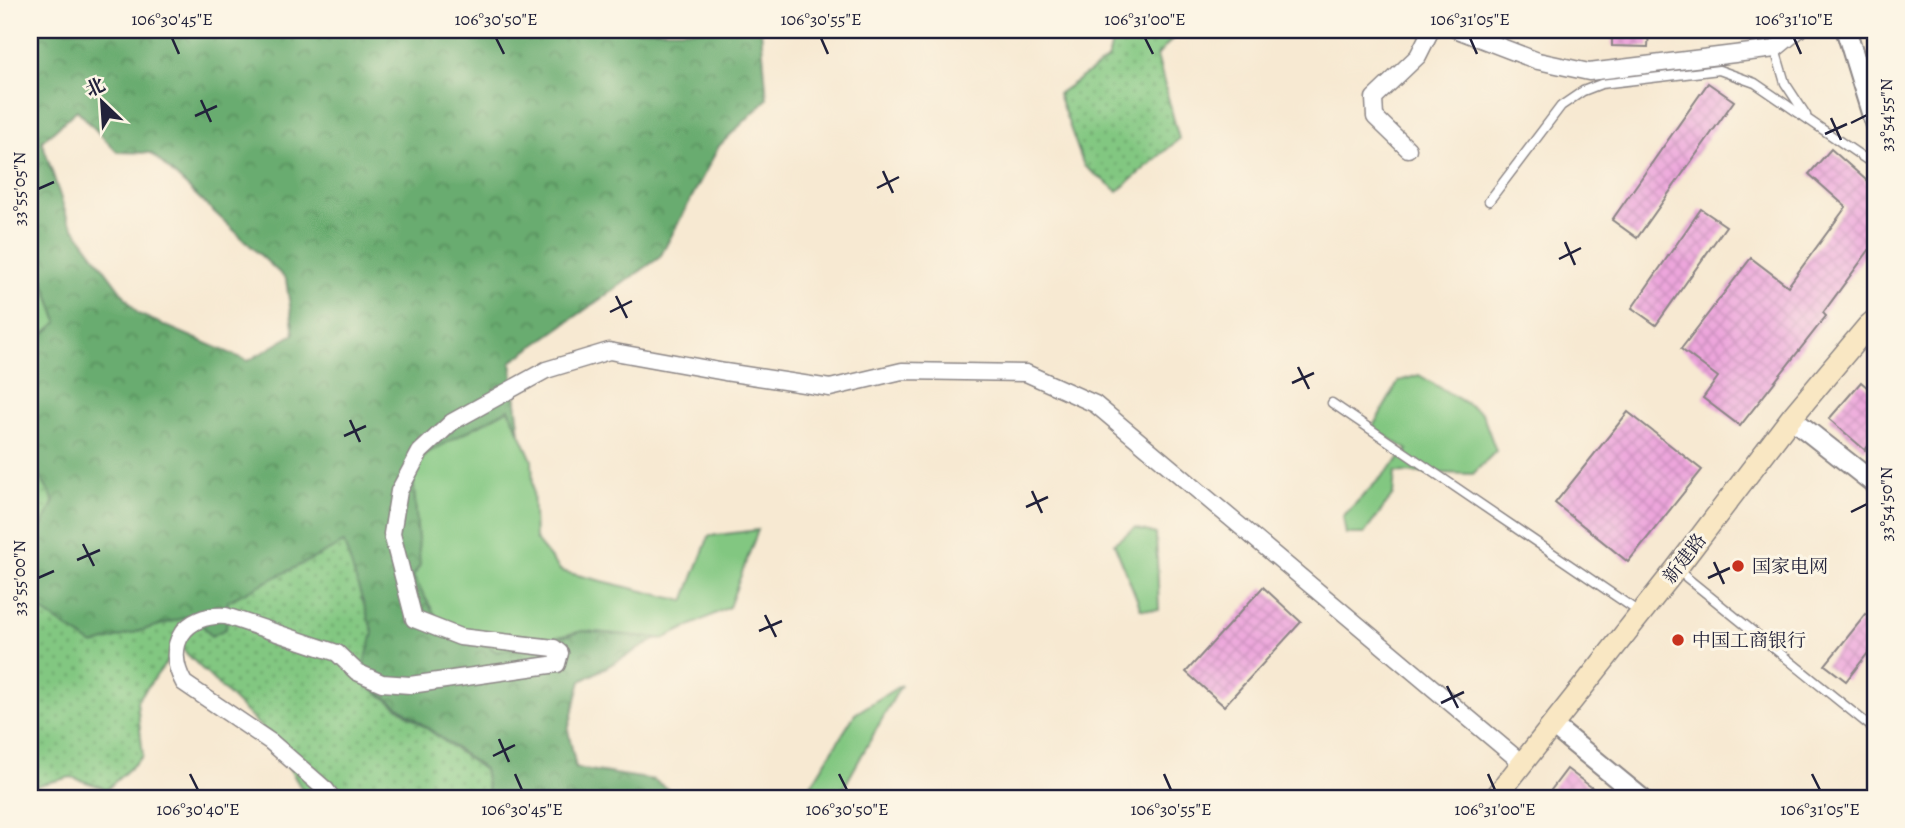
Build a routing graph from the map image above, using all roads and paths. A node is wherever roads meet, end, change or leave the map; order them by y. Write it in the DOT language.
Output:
graph roads {
  1 [pos="1432,30"];
  2 [pos="1457,30"];
  3 [pos="1798,30"];
  4 [pos="1846,30"];
  5 [pos="1775,49"];
  6 [pos="1813,123"];
  7 [pos="1875,124"];
  8 [pos="1408,149"];
  9 [pos="1875,162"];
  10 [pos="1489,201"];
  11 [pos="1875,320"];
  12 [pos="1332,403"];
  13 [pos="1791,418"];
  14 [pos="1875,484"];
  15 [pos="1676,569"];
  16 [pos="1641,613"];
  17 [pos="1552,726"];
  18 [pos="1875,730"];
  19 [pos="1522,763"];
  20 [pos="332,798"];
  21 [pos="1495,798"];
  22 [pos="1641,798"];
  1 -- 8 [label="street"];
  2 -- 5 [label="street"];
  3 -- 5 [label="street"];
  4 -- 7 [label="street"];
  5 -- 6 [label="lane"];
  6 -- 9 [label="lane"];
  6 -- 10 [label="lane"];
  11 -- 13 [label="main road, 新建路"];
  12 -- 16 [label="lane"];
  13 -- 14 [label="street"];
  13 -- 15 [label="main road, 新建路"];
  15 -- 16 [label="main road, 新建路"];
  15 -- 18 [label="lane"];
  16 -- 17 [label="main road, 新建路"];
  17 -- 19 [label="main road, 新建路"];
  17 -- 22 [label="street"];
  19 -- 20 [label="street"];
  19 -- 21 [label="main road, 新建路"];
}
